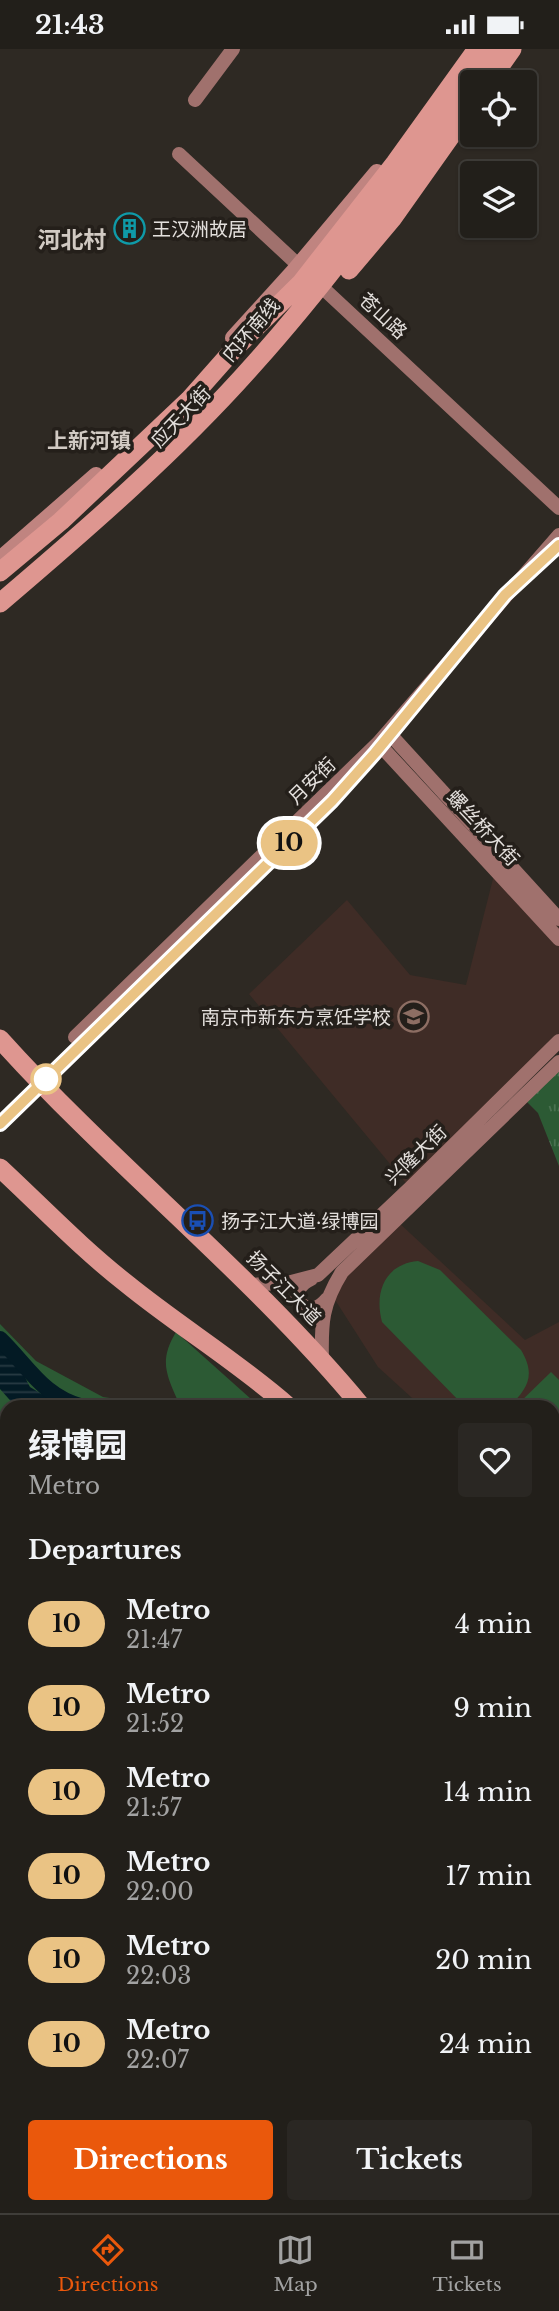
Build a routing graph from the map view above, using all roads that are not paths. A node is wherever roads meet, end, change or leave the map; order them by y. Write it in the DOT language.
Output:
graph roads {
  1 [pos="233,49"];
  2 [pos="461,49"];
  3 [pos="467,49"];
  4 [pos="477,49"];
  5 [pos="495,49"];
  6 [pos="506,49"];
  7 [pos="512,49"];
  8 [pos="490,70"];
  9 [pos="497,70"];
  10 [pos="195,100"];
  11 [pos="460,111"];
  12 [pos="460,123"];
  13 [pos="180,154"];
  14 [pos="296,268"];
  15 [pos="323,293"];
  16 [pos="235,348"];
  17 [pos="254,365"];
  18 [pos="559,507"];
  19 [pos="559,520"];
  20 [pos="559,535"];
  21 [pos="0,559"];
  22 [pos="0,572"];
  23 [pos="0,603"];
  24 [pos="0,614"];
  25 [pos="383,738"];
  26 [pos="559,919"];
  27 [pos="559,939"];
  28 [pos="75,1037"];
  29 [pos="0,1039"];
  30 [pos="559,1041"];
  31 [pos="559,1062"];
  32 [pos="2,1171"];
  33 [pos="318,1275"];
  34 [pos="250,1285"];
  35 [pos="327,1299"];
  36 [pos="322,1360"];
  37 [pos="337,1376"];
  38 [pos="281,1400"];
  39 [pos="356,1400"];
  40 [pos="363,1400"];
  1 -- 10 [label="street"];
  2 -- 16 [label="highway"];
  3 -- 14 [label="main road, 应天大街"];
  4 -- 16 [label="highway, 内环南线"];
  5 -- 17 [label="highway, 内环南线"];
  6 -- 8 [label="main road"];
  7 -- 9 [label="highway"];
  11 -- 15 [label="main road, 应天大街"];
  12 -- 17 [label="highway"];
  13 -- 14 [label="street, 苍山路"];
  14 -- 15 [label="street, 苍山路"];
  14 -- 21 [label="main road, 应天大街"];
  15 -- 18 [label="street, 苍山路"];
  15 -- 19 [label="street, 苍山路"];
  15 -- 24 [label="main road, 应天大街"];
  16 -- 22 [label="highway, 内环南线"];
  17 -- 23 [label="highway, 内环南线"];
  20 -- 25 [label="street, 月安街"];
  25 -- 26 [label="street, 螺丝桥大街"];
  25 -- 27 [label="street, 螺丝桥大街"];
  25 -- 28 [label="street, 月安街"];
  29 -- 34 [label="highway, 扬子江大道"];
  30 -- 33 [label="street, 兴隆大街"];
  31 -- 35 [label="street, 兴隆大街"];
  32 -- 38 [label="highway"];
  33 -- 34 [label="street"];
  33 -- 35 [label="street, 兴隆大街"];
  34 -- 36 [label="highway, 扬子江大道"];
  35 -- 36 [label="street, 兴隆大街"];
  36 -- 37 [label="highway, 扬子江大道"];
  37 -- 39 [label="highway, 扬子江大道"];
  37 -- 40 [label="highway"];
}
